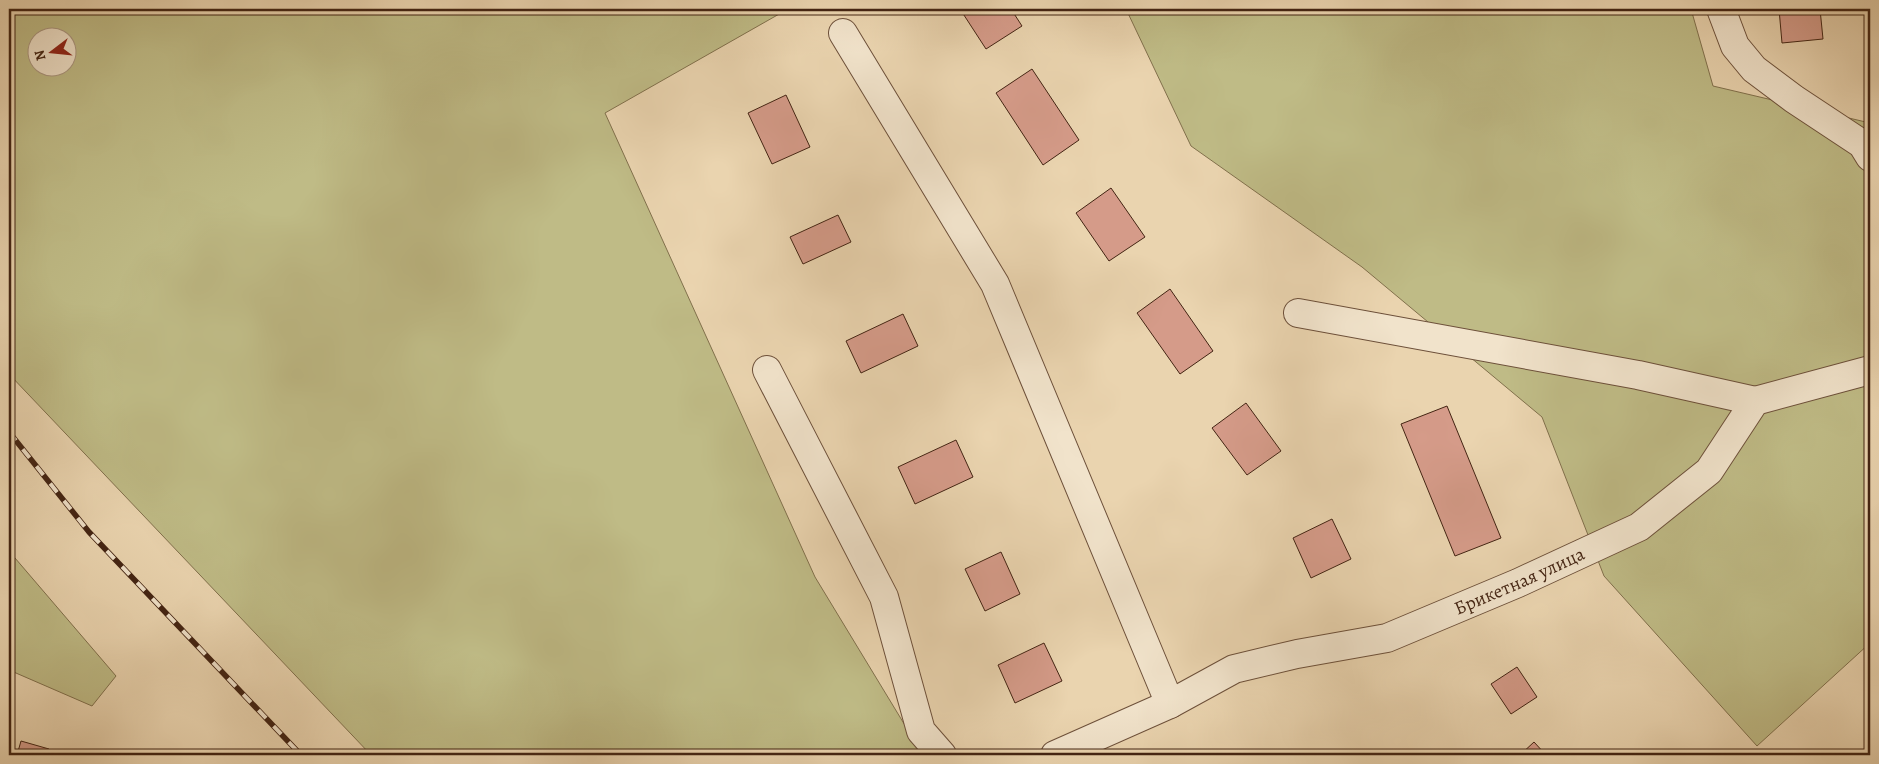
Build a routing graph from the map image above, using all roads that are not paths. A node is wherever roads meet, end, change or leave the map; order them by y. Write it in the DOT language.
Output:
graph roads {
  1 [pos="1721,9"];
  2 [pos="843,33"];
  3 [pos="1870,157"];
  4 [pos="1298,313"];
  5 [pos="767,370"];
  6 [pos="1870,370"];
  7 [pos="1755,401"];
  8 [pos="1170,704"];
  9 [pos="942,755"];
  10 [pos="1055,755"];
  1 -- 3 [label="street"];
  2 -- 8 [label="street"];
  4 -- 7 [label="street"];
  5 -- 9 [label="street"];
  6 -- 7 [label="street"];
  7 -- 8 [label="street, Брикетная улица"];
  8 -- 10 [label="street, Брикетная улица"];
}
